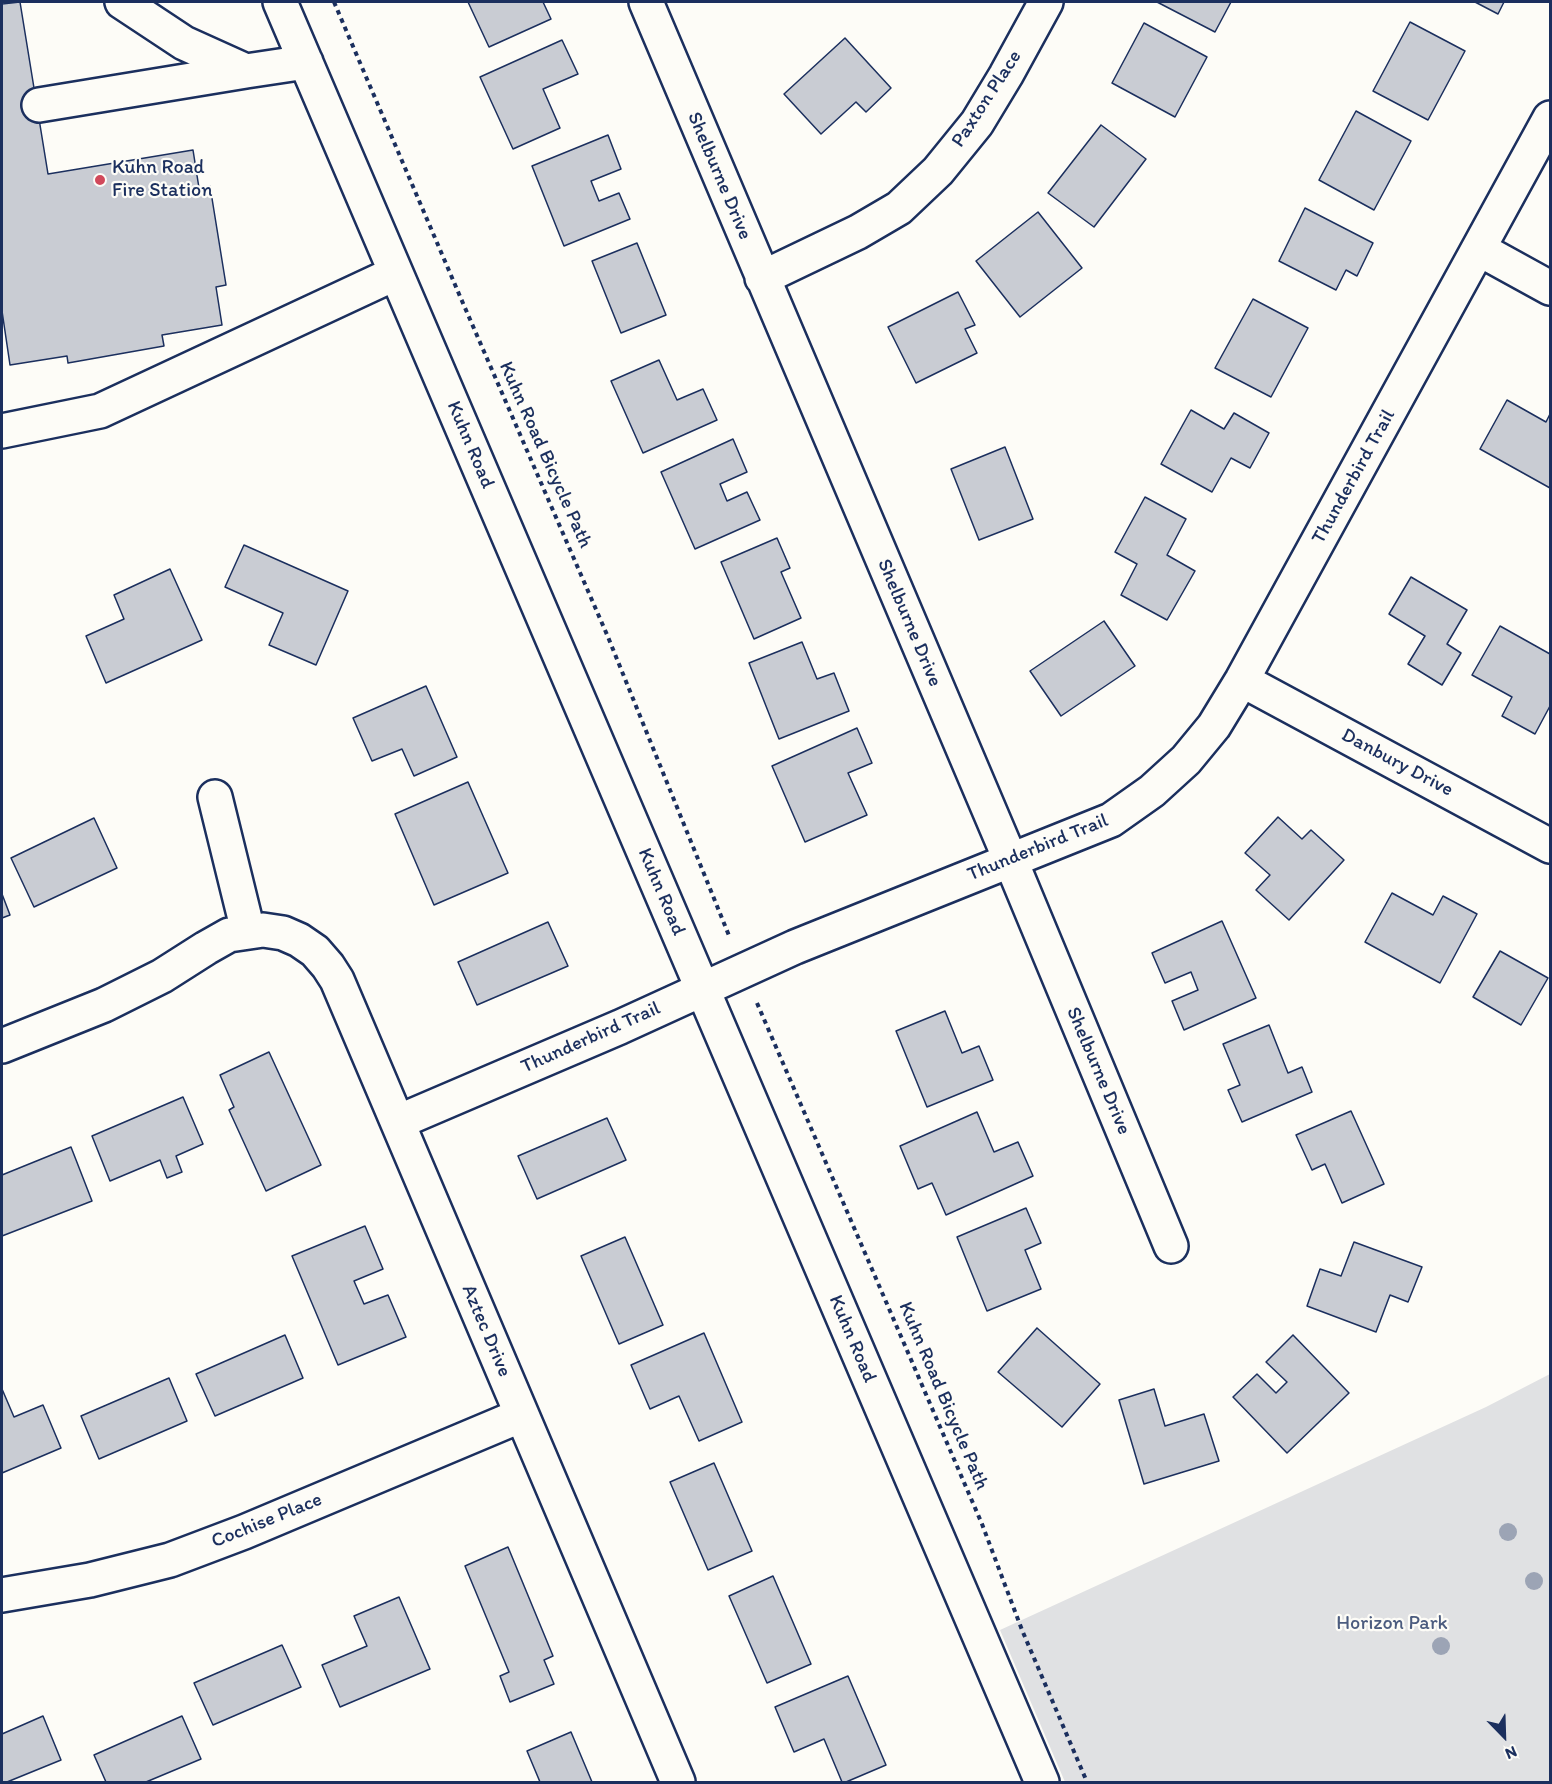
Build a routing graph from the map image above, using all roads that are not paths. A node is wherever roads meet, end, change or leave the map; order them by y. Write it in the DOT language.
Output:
graph roads {
  1 [pos="122,2"];
  2 [pos="280,2"];
  3 [pos="646,2"];
  4 [pos="1046,2"];
  5 [pos="306,62"];
  6 [pos="246,71"];
  7 [pos="39,105"];
  8 [pos="1551,118"];
  9 [pos="1479,249"];
  10 [pos="396,273"];
  11 [pos="762,278"];
  12 [pos="1551,288"];
  13 [pos="2,431"];
  14 [pos="1242,680"];
  15 [pos="215,797"];
  16 [pos="1551,846"];
  17 [pos="1010,859"];
  18 [pos="248,932"];
  19 [pos="703,989"];
  20 [pos="2,1046"];
  21 [pos="398,1122"];
  22 [pos="1171,1246"];
  23 [pos="522,1415"];
  24 [pos="2,1595"];
  25 [pos="678,1782"];
  26 [pos="1042,1782"];
  1 -- 6 [label="street"];
  2 -- 5 [label="street, Kuhn Road"];
  3 -- 11 [label="street, Shelburne Drive"];
  4 -- 11 [label="street, Paxton Place"];
  5 -- 6 [label="street"];
  5 -- 10 [label="street, Kuhn Road"];
  6 -- 7 [label="street"];
  8 -- 9 [label="street, Thunderbird Trail"];
  9 -- 12 [label="street"];
  9 -- 14 [label="street, Thunderbird Trail"];
  10 -- 13 [label="street"];
  10 -- 19 [label="street, Kuhn Road"];
  11 -- 17 [label="street, Shelburne Drive"];
  14 -- 16 [label="street, Danbury Drive"];
  14 -- 17 [label="street, Thunderbird Trail"];
  15 -- 18 [label="street"];
  17 -- 19 [label="street, Thunderbird Trail"];
  17 -- 22 [label="street, Shelburne Drive"];
  18 -- 20 [label="street, Aztec Drive"];
  18 -- 21 [label="street, Aztec Drive"];
  19 -- 21 [label="street, Thunderbird Trail"];
  19 -- 26 [label="street, Kuhn Road"];
  21 -- 23 [label="street, Aztec Drive"];
  23 -- 24 [label="street, Cochise Place"];
  23 -- 25 [label="street, Aztec Drive"];
}
